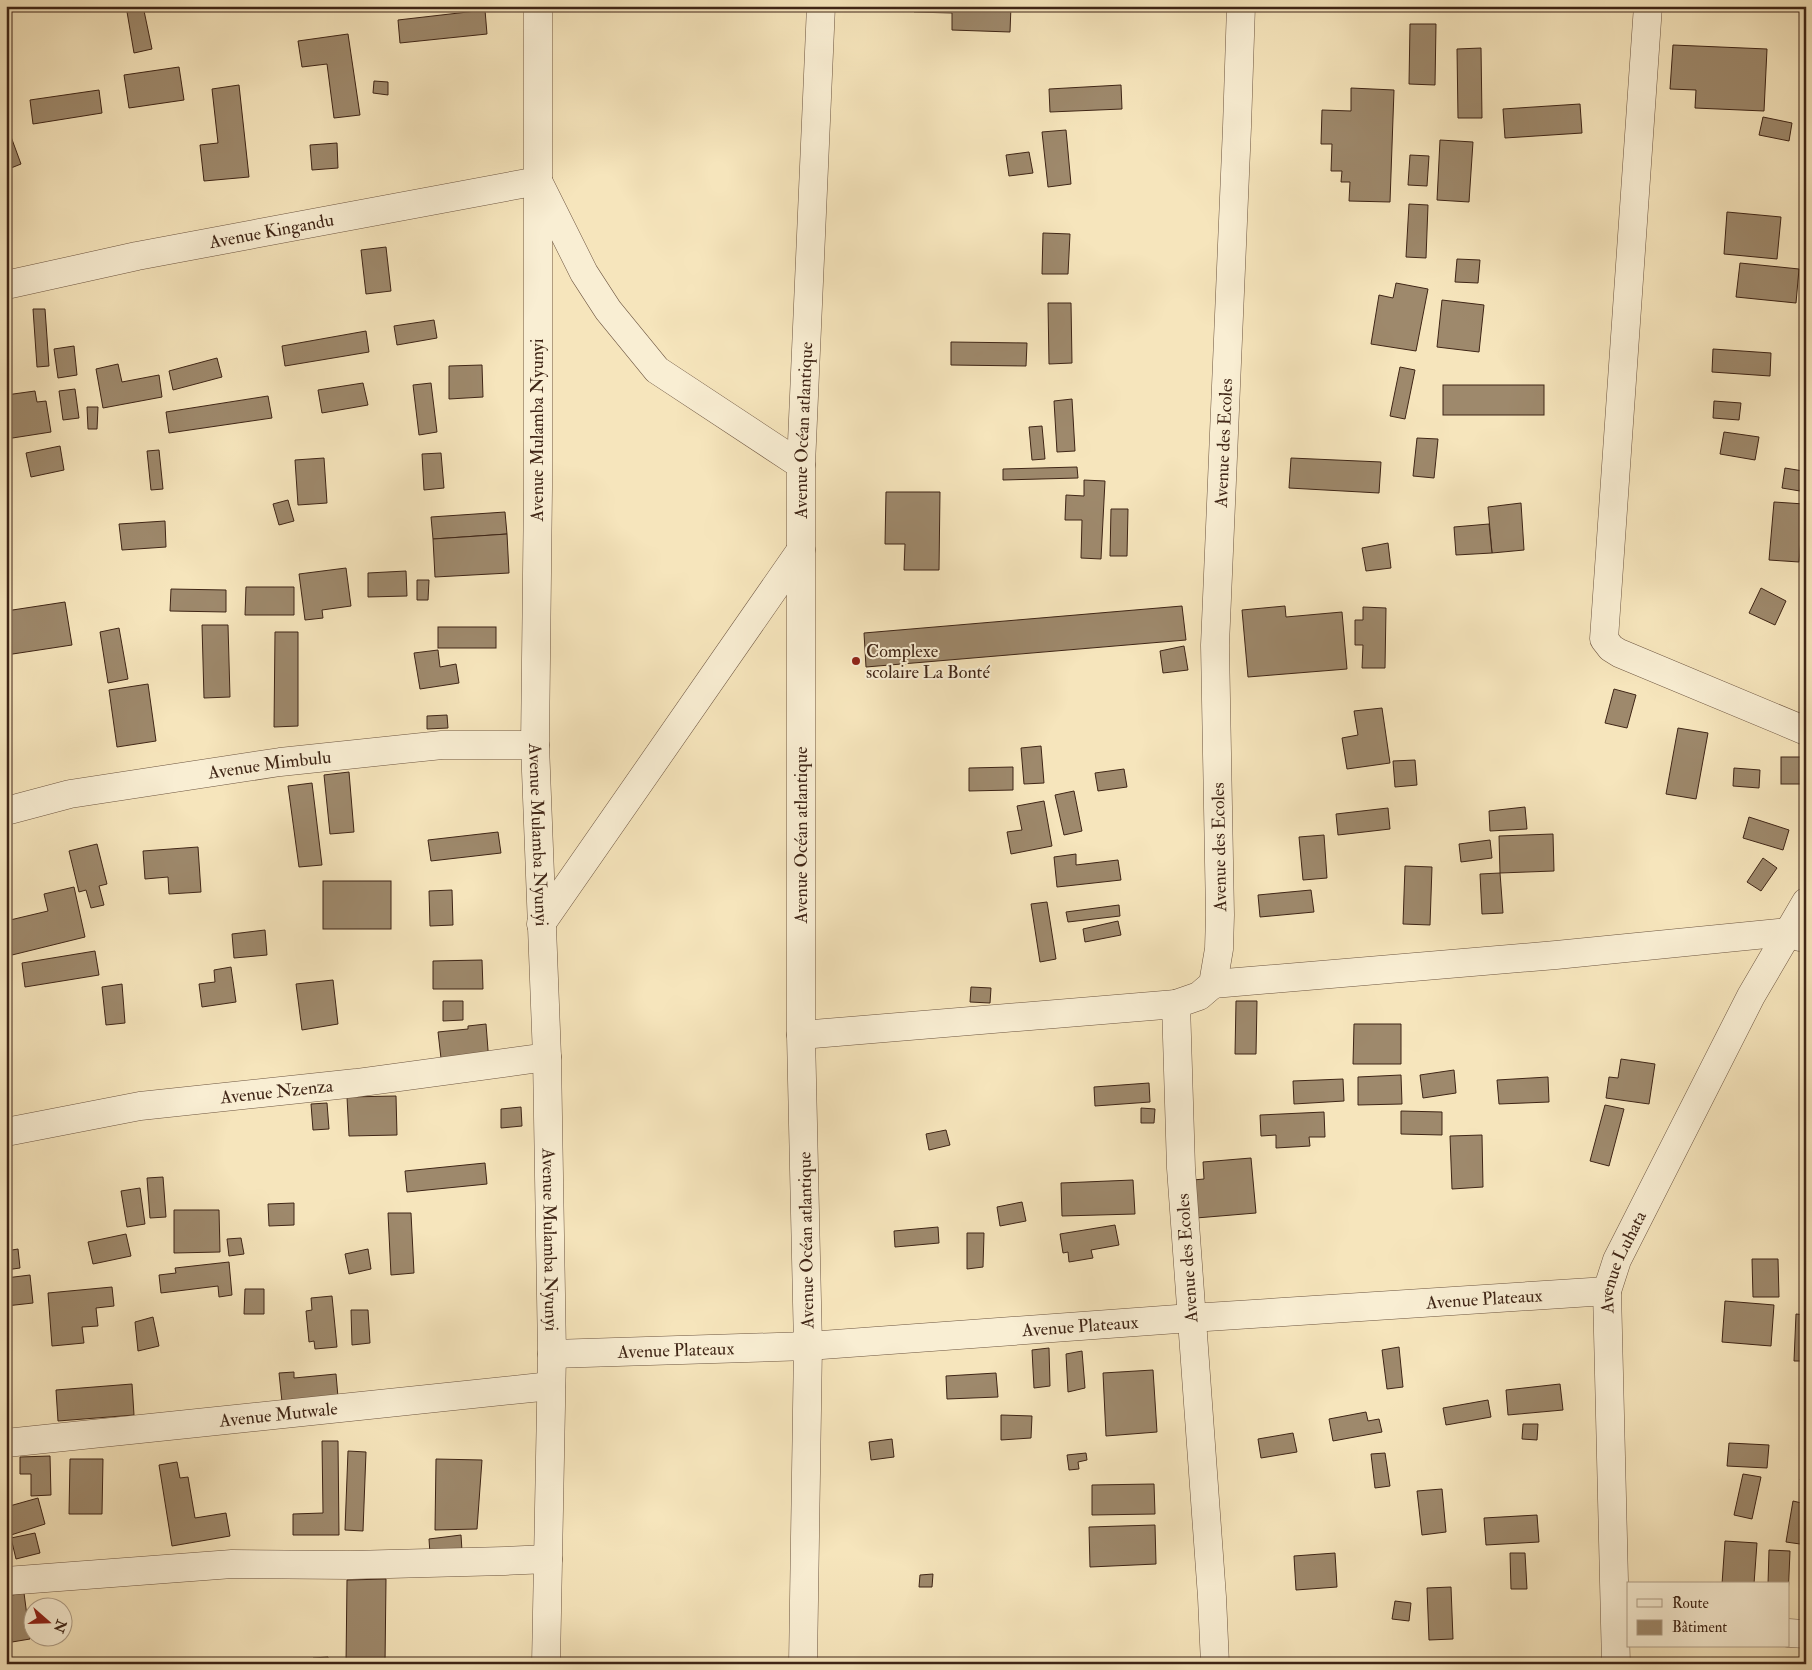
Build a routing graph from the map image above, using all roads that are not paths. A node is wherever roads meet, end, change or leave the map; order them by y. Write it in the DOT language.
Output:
graph roads {
  1 [pos="538,6"];
  2 [pos="821,6"];
  3 [pos="1241,6"];
  4 [pos="1648,6"];
  5 [pos="538,181"];
  6 [pos="6,285"];
  7 [pos="801,465"];
  8 [pos="801,550"];
  9 [pos="1806,730"];
  10 [pos="535,745"];
  11 [pos="6,811"];
  12 [pos="1806,902"];
  13 [pos="541,924"];
  14 [pos="1797,936"];
  15 [pos="1213,984"];
  16 [pos="1176,1004"];
  17 [pos="801,1035"];
  18 [pos="547,1057"];
  19 [pos="6,1132"];
  20 [pos="1607,1291"];
  21 [pos="1191,1318"];
  22 [pos="808,1346"];
  23 [pos="552,1354"];
  24 [pos="550,1386"];
  25 [pos="6,1443"];
  26 [pos="548,1558"];
  27 [pos="6,1581"];
  28 [pos="1622,1628"];
  29 [pos="1790,1633"];
  30 [pos="1806,1634"];
  31 [pos="546,1664"];
  32 [pos="803,1664"];
  33 [pos="1215,1664"];
  34 [pos="1616,1664"];
  1 -- 5 [label="street, Avenue Mulamba Nyunyi"];
  2 -- 7 [label="street, Avenue Océan atlantique"];
  3 -- 15 [label="street, Avenue des Ecoles"];
  4 -- 9 [label="street"];
  5 -- 6 [label="street, Avenue Kingandu"];
  5 -- 7 [label="street"];
  5 -- 10 [label="street, Avenue Mulamba Nyunyi"];
  7 -- 8 [label="street, Avenue Océan atlantique"];
  8 -- 13 [label="street"];
  8 -- 17 [label="street, Avenue Océan atlantique"];
  10 -- 11 [label="street, Avenue Mimbulu"];
  10 -- 13 [label="street, Avenue Mulamba Nyunyi"];
  12 -- 14 [label="street, Avenue Luhata"];
  13 -- 18 [label="street, Avenue Mulamba Nyunyi"];
  14 -- 15 [label="street"];
  14 -- 20 [label="street, Avenue Luhata"];
  15 -- 16 [label="street"];
  16 -- 17 [label="street"];
  16 -- 21 [label="street, Avenue des Ecoles"];
  17 -- 22 [label="street, Avenue Océan atlantique"];
  18 -- 19 [label="street, Avenue Nzenza"];
  18 -- 23 [label="street, Avenue Mulamba Nyunyi"];
  20 -- 21 [label="street, Avenue Plateaux"];
  20 -- 28 [label="street, Avenue Luhata"];
  21 -- 22 [label="street, Avenue Plateaux"];
  21 -- 33 [label="street, Avenue des Ecoles"];
  22 -- 23 [label="street, Avenue Plateaux"];
  22 -- 32 [label="street, Avenue Océan atlantique"];
  23 -- 24 [label="street, Avenue Mulamba Nyunyi"];
  24 -- 25 [label="street, Avenue Mutwale"];
  24 -- 26 [label="street, Avenue Mulamba Nyunyi"];
  26 -- 27 [label="street"];
  26 -- 31 [label="street, Avenue Mulamba Nyunyi"];
  28 -- 34 [label="street, Avenue Luhata"];
  29 -- 30 [label="street"];
}
